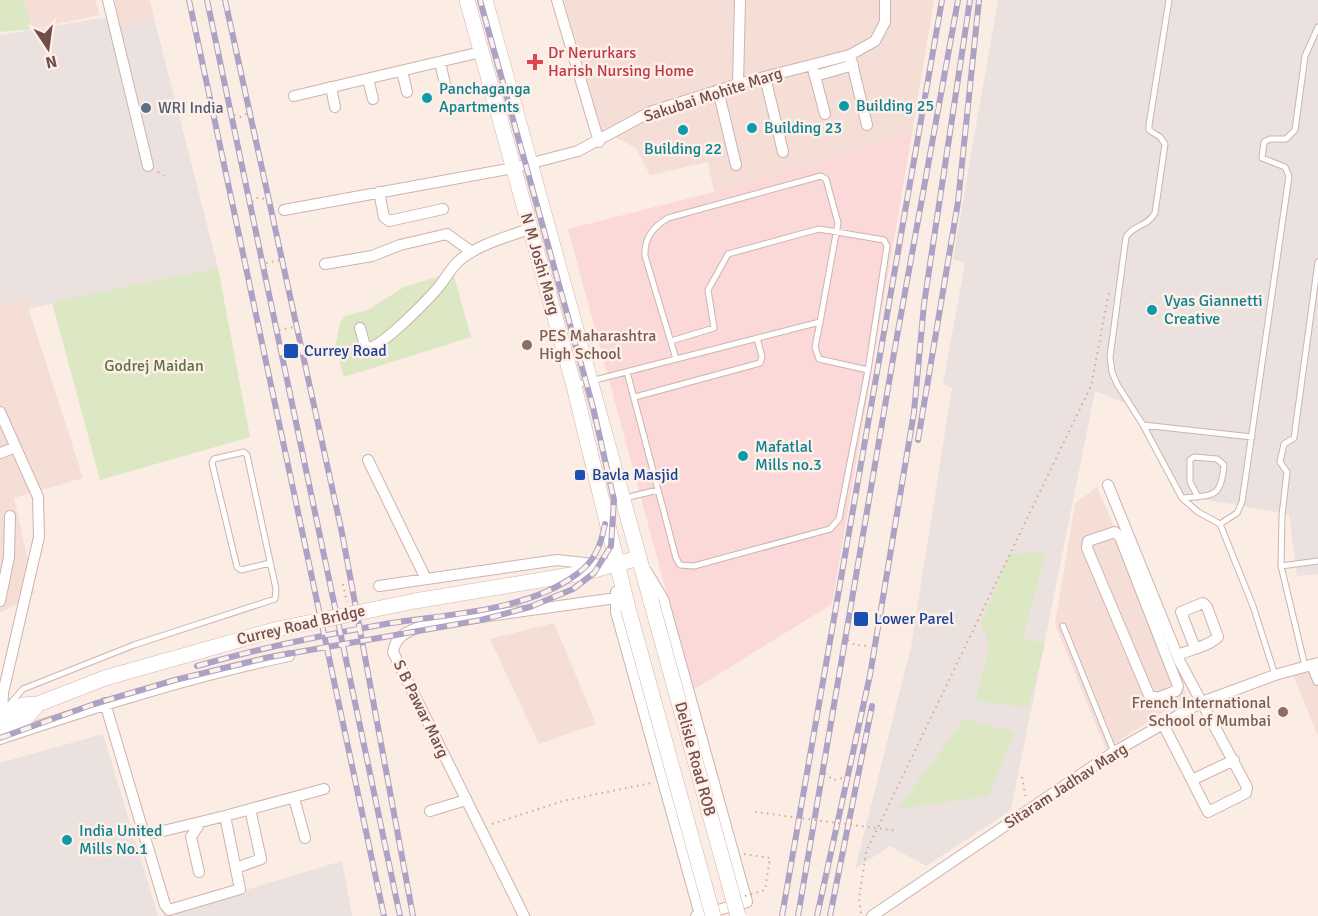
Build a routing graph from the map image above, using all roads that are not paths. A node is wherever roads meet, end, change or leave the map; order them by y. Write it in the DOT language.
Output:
graph roads {
  1 [pos="108,0"];
  2 [pos="467,0"];
  3 [pos="485,0"];
  4 [pos="557,0"];
  5 [pos="740,0"];
  6 [pos="885,0"];
  7 [pos="1169,0"];
  8 [pos="1318,27"];
  9 [pos="481,52"];
  10 [pos="851,60"];
  11 [pos="440,62"];
  12 [pos="814,70"];
  13 [pos="402,71"];
  14 [pos="765,77"];
  15 [pos="368,79"];
  16 [pos="445,84"];
  17 [pos="738,84"];
  18 [pos="331,87"];
  19 [pos="718,90"];
  20 [pos="407,92"];
  21 [pos="294,96"];
  22 [pos="373,99"];
  23 [pos="335,106"];
  24 [pos="825,114"];
  25 [pos="867,124"];
  26 [pos="599,142"];
  27 [pos="783,152"];
  28 [pos="529,164"];
  29 [pos="736,165"];
  30 [pos="148,166"];
  31 [pos="513,168"];
  32 [pos="379,192"];
  33 [pos="443,209"];
  34 [pos="284,210"];
  35 [pos="529,229"];
  36 [pos="836,231"];
  37 [pos="472,252"];
  38 [pos="1318,262"];
  39 [pos="325,264"];
  40 [pos="820,322"];
  41 [pos="360,328"];
  42 [pos="757,338"];
  43 [pos="671,341"];
  44 [pos="676,359"];
  45 [pos="868,370"];
  46 [pos="627,372"];
  47 [pos="591,381"];
  48 [pos="574,386"];
  49 [pos="635,397"];
  50 [pos="0,412"];
  51 [pos="1143,425"];
  52 [pos="1252,437"];
  53 [pos="16,447"];
  54 [pos="0,453"];
  55 [pos="368,460"];
  56 [pos="1108,485"];
  57 [pos="658,490"];
  58 [pos="1198,497"];
  59 [pos="623,498"];
  60 [pos="1182,498"];
  61 [pos="10,516"];
  62 [pos="1220,524"];
  63 [pos="1124,535"];
  64 [pos="639,558"];
  65 [pos="1318,561"];
  66 [pos="270,563"];
  67 [pos="612,565"];
  68 [pos="1281,566"];
  69 [pos="426,579"];
  70 [pos="379,586"];
  71 [pos="0,601"];
  72 [pos="622,603"];
  73 [pos="1063,626"];
  74 [pos="1195,648"];
  75 [pos="289,656"];
  76 [pos="1176,661"];
  77 [pos="1312,665"];
  78 [pos="1275,675"];
  79 [pos="1318,680"];
  80 [pos="1202,702"];
  81 [pos="105,703"];
  82 [pos="4,718"];
  83 [pos="1163,724"];
  84 [pos="0,740"];
  85 [pos="1114,752"];
  86 [pos="1234,760"];
  87 [pos="1192,780"];
  88 [pos="324,789"];
  89 [pos="294,798"];
  90 [pos="466,800"];
  91 [pos="250,809"];
  92 [pos="430,811"];
  93 [pos="225,816"];
  94 [pos="200,823"];
  95 [pos="155,833"];
  96 [pos="305,838"];
  97 [pos="237,868"];
  98 [pos="199,872"];
  99 [pos="524,916"];
  100 [pos="703,916"];
  101 [pos="738,916"];
  102 [pos="872,916"];
  1 -- 30 [label="street"];
  2 -- 9 [label="main road, N M Joshi Marg"];
  3 -- 28 [label="main road, N M Joshi Marg"];
  4 -- 26 [label="street"];
  5 -- 17 [label="street"];
  6 -- 10 [label="street, Sakubai Mohite Marg"];
  7 -- 51 [label="lane"];
  8 -- 52 [label="lane"];
  9 -- 11 [label="street"];
  9 -- 31 [label="main road, N M Joshi Marg"];
  10 -- 12 [label="street, Sakubai Mohite Marg"];
  10 -- 25 [label="street"];
  11 -- 13 [label="street"];
  11 -- 16 [label="street"];
  12 -- 14 [label="street, Sakubai Mohite Marg"];
  12 -- 24 [label="street"];
  13 -- 15 [label="street"];
  13 -- 20 [label="street"];
  14 -- 17 [label="street, Sakubai Mohite Marg"];
  14 -- 27 [label="street"];
  15 -- 18 [label="street"];
  15 -- 22 [label="street"];
  17 -- 19 [label="street, Sakubai Mohite Marg"];
  18 -- 21 [label="street"];
  18 -- 23 [label="street"];
  19 -- 26 [label="street, Sakubai Mohite Marg"];
  19 -- 29 [label="street"];
  26 -- 28 [label="street, Sakubai Mohite Marg"];
  28 -- 31 [label="street, Sakubai Mohite Marg"];
  28 -- 47 [label="main road, N M Joshi Marg"];
  31 -- 32 [label="street, Sakubai Mohite Marg"];
  31 -- 35 [label="main road, N M Joshi Marg"];
  32 -- 33 [label="street"];
  32 -- 34 [label="street, Sakubai Mohite Marg"];
  35 -- 37 [label="street"];
  35 -- 48 [label="main road, N M Joshi Marg"];
  36 -- 40 [label="lane"];
  36 -- 43 [label="lane"];
  36 -- 43 [label="lane"];
  36 -- 45 [label="lane"];
  37 -- 39 [label="street"];
  37 -- 41 [label="street"];
  38 -- 68 [label="lane"];
  40 -- 42 [label="lane"];
  40 -- 45 [label="lane"];
  42 -- 44 [label="lane"];
  42 -- 49 [label="lane"];
  43 -- 44 [label="lane"];
  44 -- 46 [label="lane"];
  45 -- 57 [label="lane"];
  46 -- 47 [label="lane"];
  46 -- 49 [label="lane"];
  47 -- 48 [label="lane"];
  47 -- 59 [label="main road, N M Joshi Marg"];
  48 -- 67 [label="main road, N M Joshi Marg"];
  49 -- 57 [label="lane"];
  50 -- 53 [label="street"];
  51 -- 52 [label="lane"];
  51 -- 60 [label="lane"];
  52 -- 62 [label="lane"];
  53 -- 54 [label="street"];
  53 -- 82 [label="street"];
  55 -- 69 [label="street"];
  56 -- 63 [label="street"];
  57 -- 59 [label="lane"];
  58 -- 58 [label="lane"];
  58 -- 60 [label="lane"];
  59 -- 64 [label="main road, N M Joshi Marg"];
  60 -- 62 [label="lane"];
  61 -- 71 [label="street"];
  62 -- 78 [label="lane"];
  63 -- 76 [label="street"];
  63 -- 76 [label="street"];
  64 -- 67 [label="main road, Currey Road Bridge"];
  64 -- 100 [label="street"];
  64 -- 101 [label="main road, Delisle Road ROB, bridge"];
  65 -- 68 [label="lane"];
  66 -- 66 [label="lane"];
  66 -- 82 [label="lane"];
  67 -- 69 [label="street"];
  67 -- 72 [label="main road, Delisle Road ROB"];
  67 -- 82 [label="main road, Currey Road Bridge, bridge"];
  68 -- 77 [label="lane"];
  69 -- 70 [label="street"];
  72 -- 90 [label="street, S B Pawar Marg"];
  72 -- 100 [label="main road, Delisle Road ROB, bridge"];
  72 -- 100 [label="street"];
  73 -- 85 [label="lane"];
  74 -- 76 [label="street"];
  75 -- 81 [label="street"];
  76 -- 80 [label="street"];
  77 -- 78 [label="street, Sitaram Jadhav Marg"];
  77 -- 79 [label="street"];
  78 -- 80 [label="street, Sitaram Jadhav Marg"];
  80 -- 83 [label="street, Sitaram Jadhav Marg"];
  80 -- 86 [label="street"];
  81 -- 84 [label="street"];
  81 -- 97 [label="street"];
  83 -- 85 [label="street, Sitaram Jadhav Marg"];
  83 -- 87 [label="street"];
  85 -- 102 [label="street, Sitaram Jadhav Marg"];
  86 -- 87 [label="street"];
  86 -- 87 [label="street"];
  88 -- 89 [label="street"];
  89 -- 91 [label="street"];
  89 -- 96 [label="street"];
  90 -- 92 [label="street"];
  90 -- 99 [label="street, S B Pawar Marg"];
  91 -- 93 [label="street"];
  91 -- 97 [label="street"];
  93 -- 94 [label="street"];
  93 -- 97 [label="street"];
  94 -- 95 [label="street"];
  94 -- 98 [label="street"];
}
